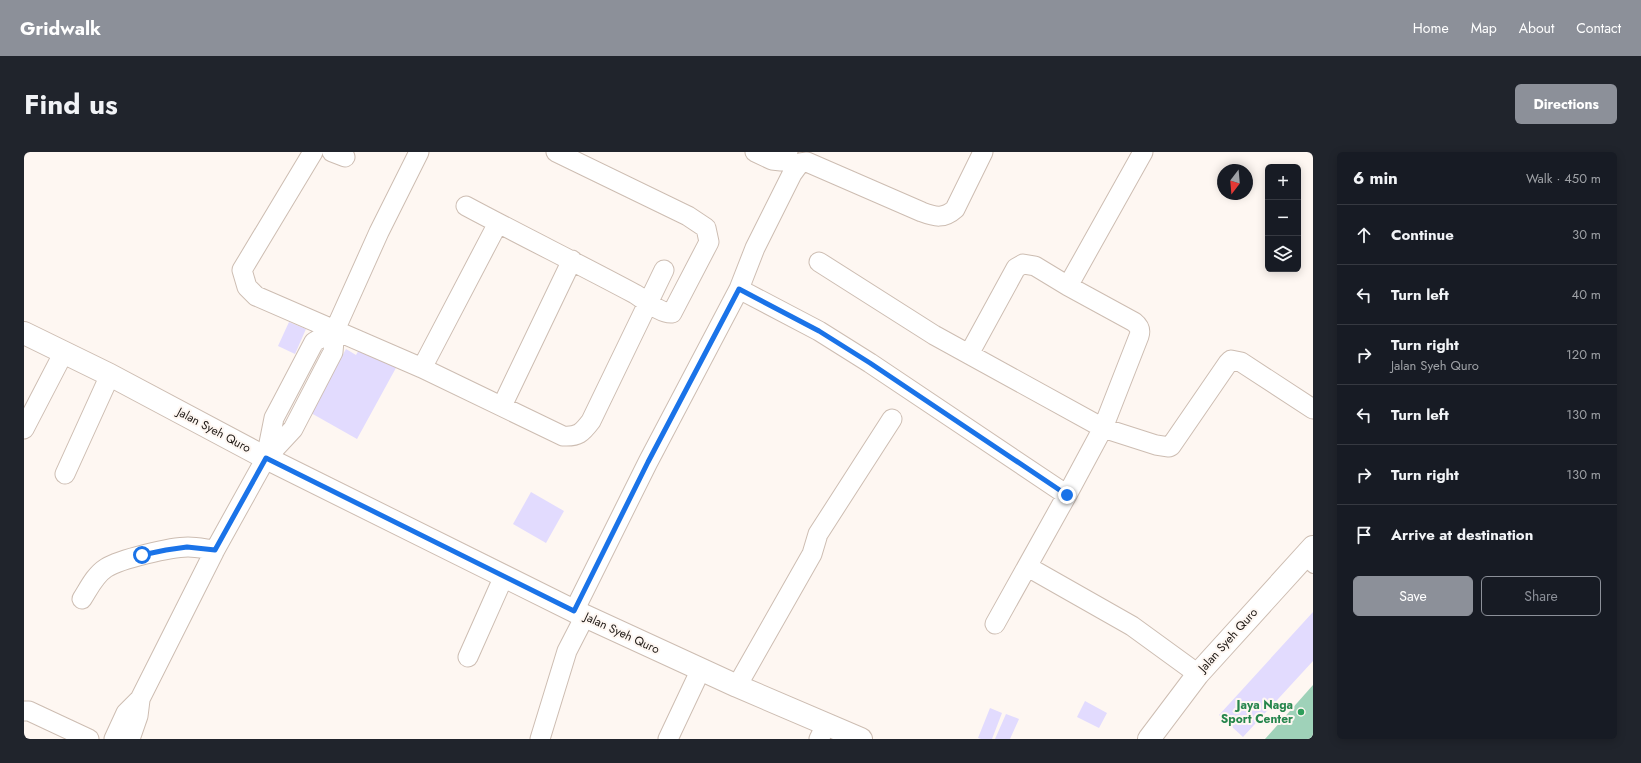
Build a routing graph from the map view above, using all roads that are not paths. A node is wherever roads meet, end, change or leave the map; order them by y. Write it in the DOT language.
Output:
graph roads {
  1 [pos="313,152"];
  2 [pos="420,152"];
  3 [pos="556,152"];
  4 [pos="755,152"];
  5 [pos="788,152"];
  6 [pos="983,152"];
  7 [pos="1143,152"];
  8 [pos="466,206"];
  9 [pos="498,223"];
  10 [pos="572,260"];
  11 [pos="819,262"];
  12 [pos="664,270"];
  13 [pos="1068,286"];
  14 [pos="739,289"];
  15 [pos="649,302"];
  16 [pos="335,330"];
  17 [pos="24,333"];
  18 [pos="64,352"];
  19 [pos="969,354"];
  20 [pos="422,368"];
  21 [pos="110,375"];
  22 [pos="502,406"];
  23 [pos="1313,409"];
  24 [pos="892,419"];
  25 [pos="1103,428"];
  26 [pos="24,429"];
  27 [pos="266,458"];
  28 [pos="65,474"];
  29 [pos="1067,495"];
  30 [pos="215,550"];
  31 [pos="1309,558"];
  32 [pos="1028,567"];
  33 [pos="504,576"];
  34 [pos="82,599"];
  35 [pos="579,613"];
  36 [pos="995,624"];
  37 [pos="468,657"];
  38 [pos="701,669"];
  39 [pos="1198,674"];
  40 [pos="736,686"];
  41 [pos="140,699"];
  42 [pos="24,711"];
  43 [pos="823,732"];
  44 [pos="1154,737"];
  45 [pos="89,739"];
  46 [pos="114,739"];
  47 [pos="130,739"];
  48 [pos="540,739"];
  49 [pos="668,739"];
  50 [pos="861,739"];
  1 -- 16 [label="street"];
  2 -- 16 [label="street"];
  3 -- 15 [label="street"];
  4 -- 5 [label="street"];
  6 -- 14 [label="street"];
  7 -- 13 [label="street"];
  8 -- 9 [label="street"];
  9 -- 10 [label="street"];
  9 -- 20 [label="street"];
  10 -- 15 [label="street"];
  10 -- 22 [label="street"];
  11 -- 19 [label="street"];
  12 -- 15 [label="street"];
  13 -- 19 [label="street"];
  13 -- 25 [label="street"];
  14 -- 29 [label="street"];
  14 -- 35 [label="street"];
  15 -- 22 [label="street"];
  16 -- 20 [label="street"];
  16 -- 27 [label="street"];
  17 -- 18 [label="main road, Jalan Syeh Quro"];
  18 -- 21 [label="main road, Jalan Syeh Quro"];
  18 -- 26 [label="street"];
  19 -- 25 [label="street"];
  20 -- 22 [label="street"];
  21 -- 27 [label="main road, Jalan Syeh Quro"];
  21 -- 28 [label="street"];
  23 -- 25 [label="street"];
  24 -- 40 [label="street"];
  25 -- 29 [label="street"];
  27 -- 30 [label="street"];
  27 -- 33 [label="main road, Jalan Syeh Quro"];
  29 -- 32 [label="street"];
  30 -- 34 [label="street"];
  30 -- 41 [label="street"];
  31 -- 39 [label="main road, Jalan Syeh Quro"];
  32 -- 36 [label="street"];
  32 -- 39 [label="street"];
  33 -- 35 [label="main road, Jalan Syeh Quro"];
  33 -- 37 [label="street"];
  35 -- 38 [label="main road, Jalan Syeh Quro"];
  35 -- 48 [label="street"];
  38 -- 40 [label="main road, Jalan Syeh Quro"];
  38 -- 49 [label="street"];
  39 -- 44 [label="main road, Jalan Syeh Quro"];
  40 -- 43 [label="main road, Jalan Syeh Quro"];
  41 -- 46 [label="street"];
  41 -- 47 [label="street"];
  42 -- 45 [label="street"];
  43 -- 50 [label="main road, Jalan Syeh Quro"];
}
